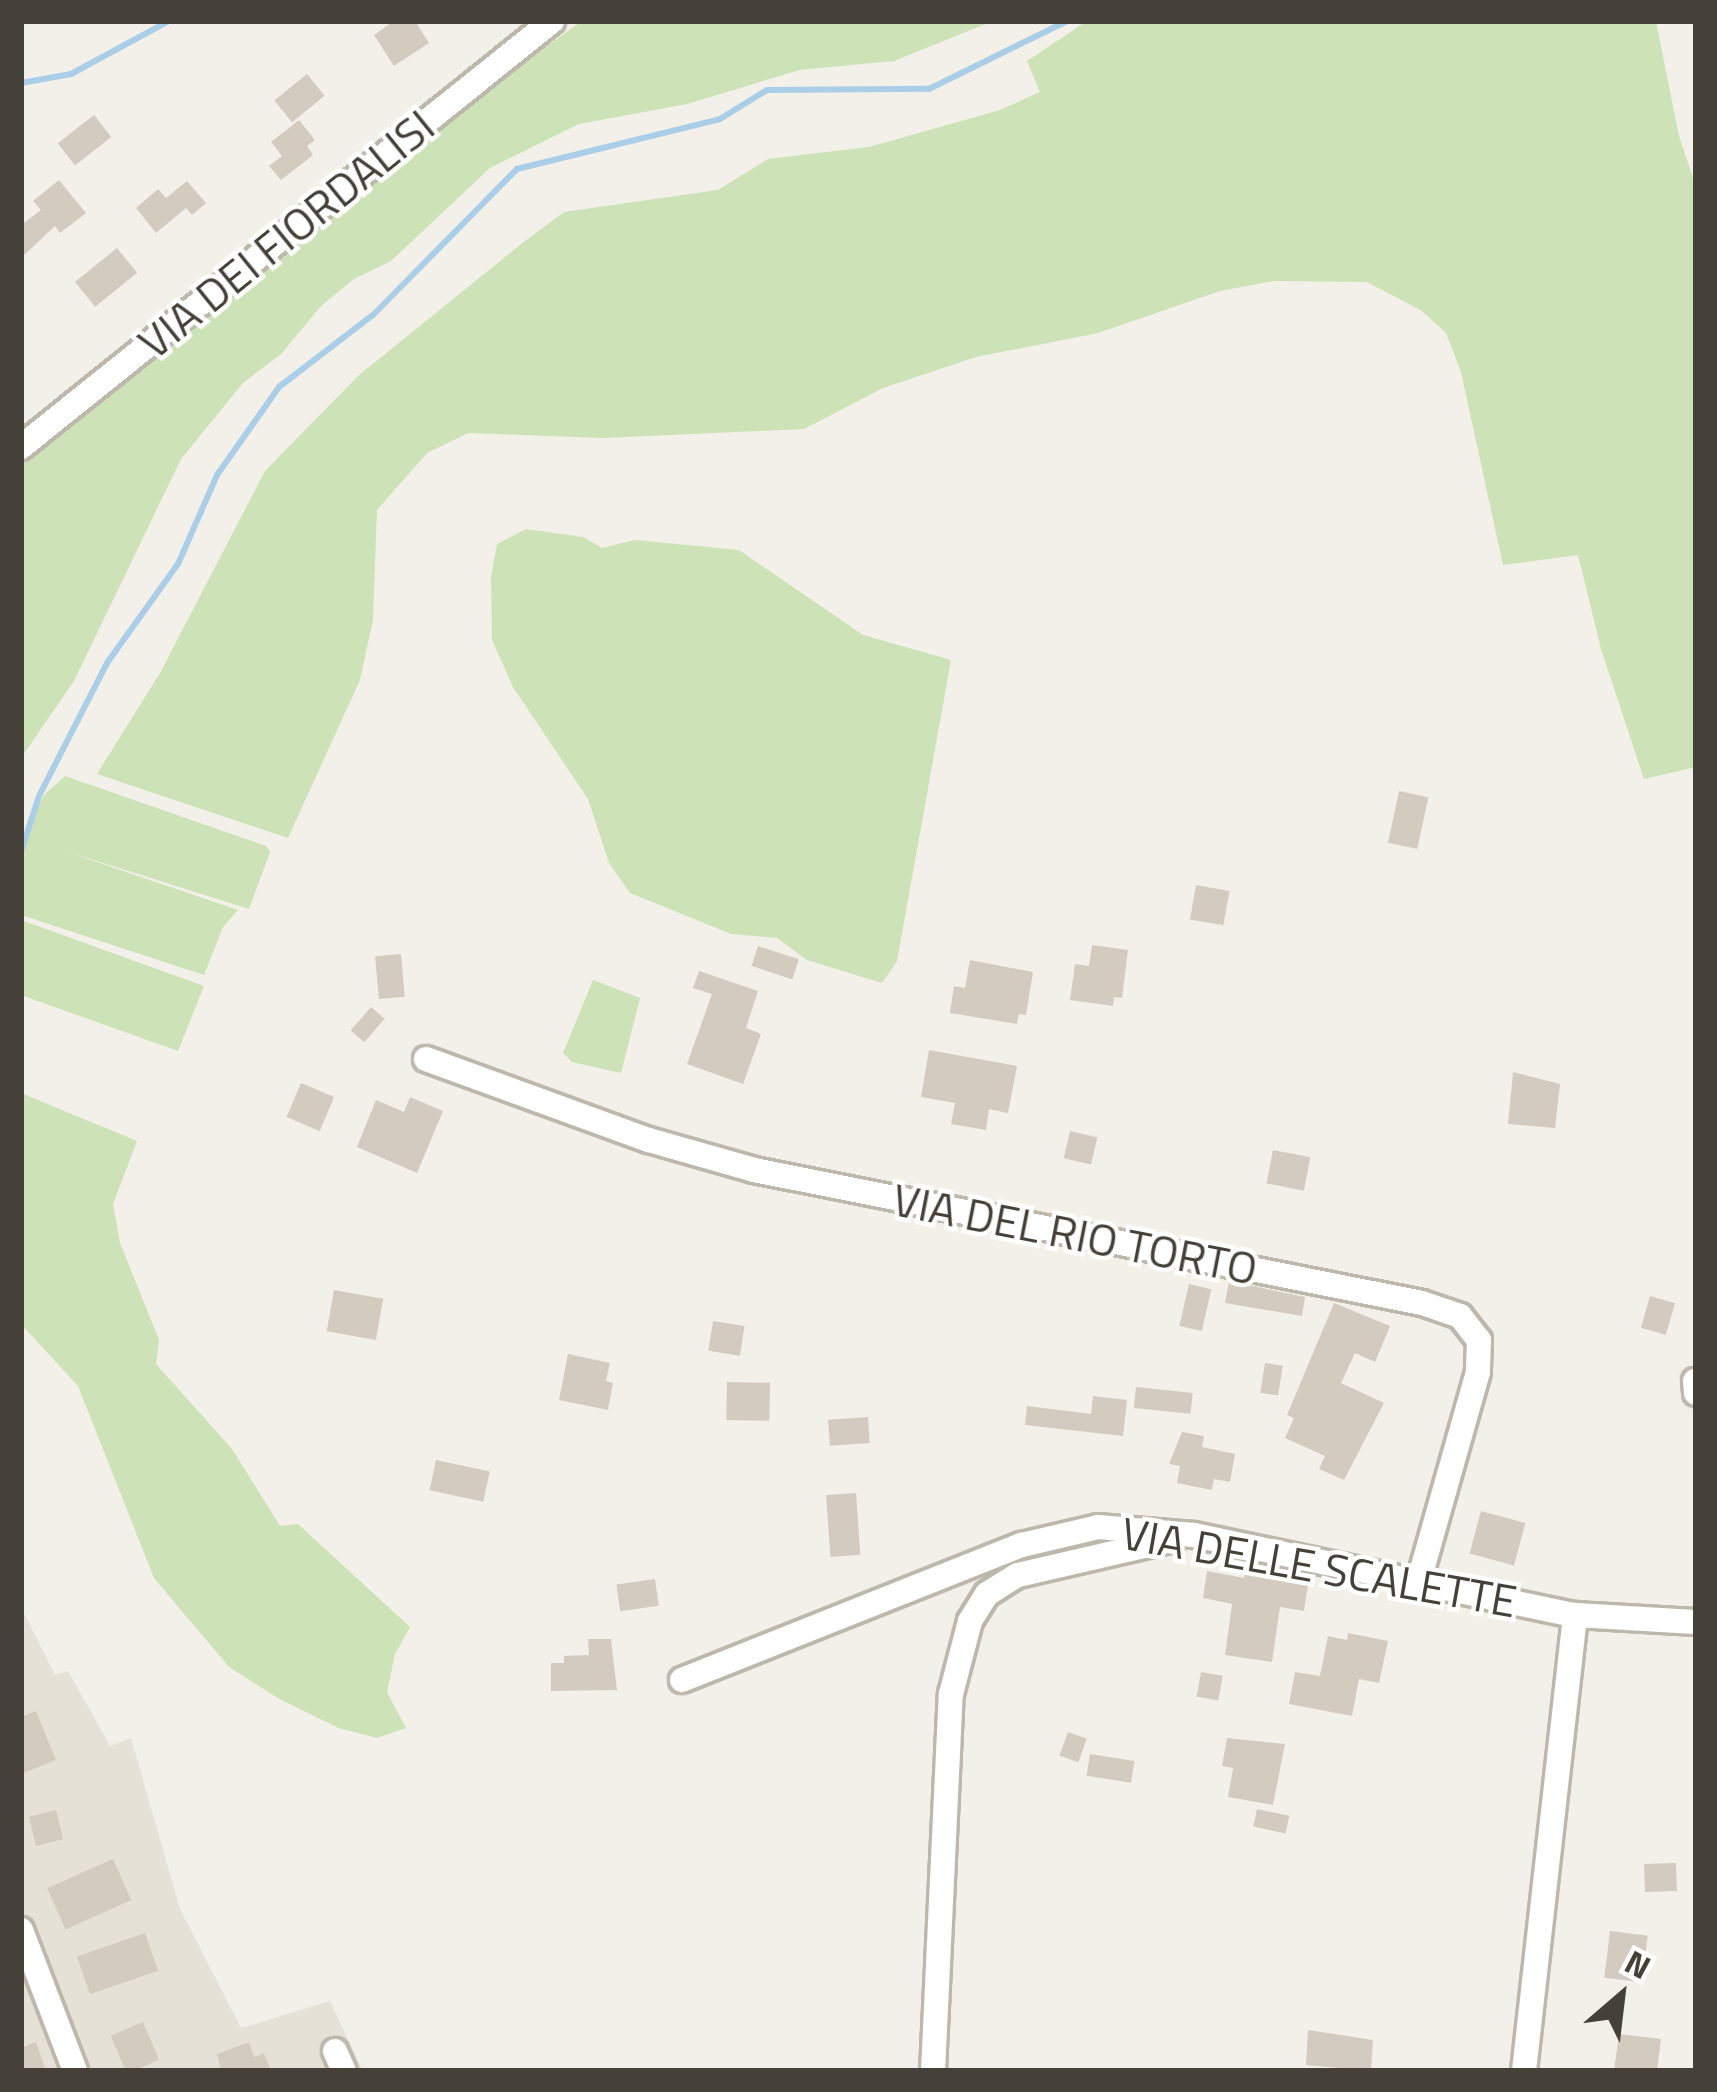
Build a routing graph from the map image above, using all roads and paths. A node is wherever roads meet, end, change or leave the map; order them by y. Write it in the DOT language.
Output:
graph roads {
  1 [pos="552,21"];
  2 [pos="21,447"];
  3 [pos="426,1059"];
  4 [pos="1695,1381"];
  5 [pos="1696,1393"];
  6 [pos="1194,1535"];
  7 [pos="1419,1580"];
  8 [pos="1575,1615"];
  9 [pos="1696,1622"];
  10 [pos="682,1680"];
  11 [pos="21,1930"];
  12 [pos="75,2071"];
  13 [pos="933,2071"];
  14 [pos="1524,2071"];
  1 -- 2 [label="street, VIA DEI FIORDALISI"];
  3 -- 7 [label="street, VIA DEL RIO TORTO"];
  4 -- 5 [label="street"];
  6 -- 7 [label="street, VIA DELLE SCALETTE"];
  6 -- 10 [label="street, VIA DELLE SCALETTE"];
  6 -- 13 [label="street"];
  7 -- 8 [label="street, VIA DELLE SCALETTE"];
  8 -- 9 [label="street, VIA DELLE SCALETTE"];
  8 -- 14 [label="street"];
  11 -- 12 [label="street"];
}
